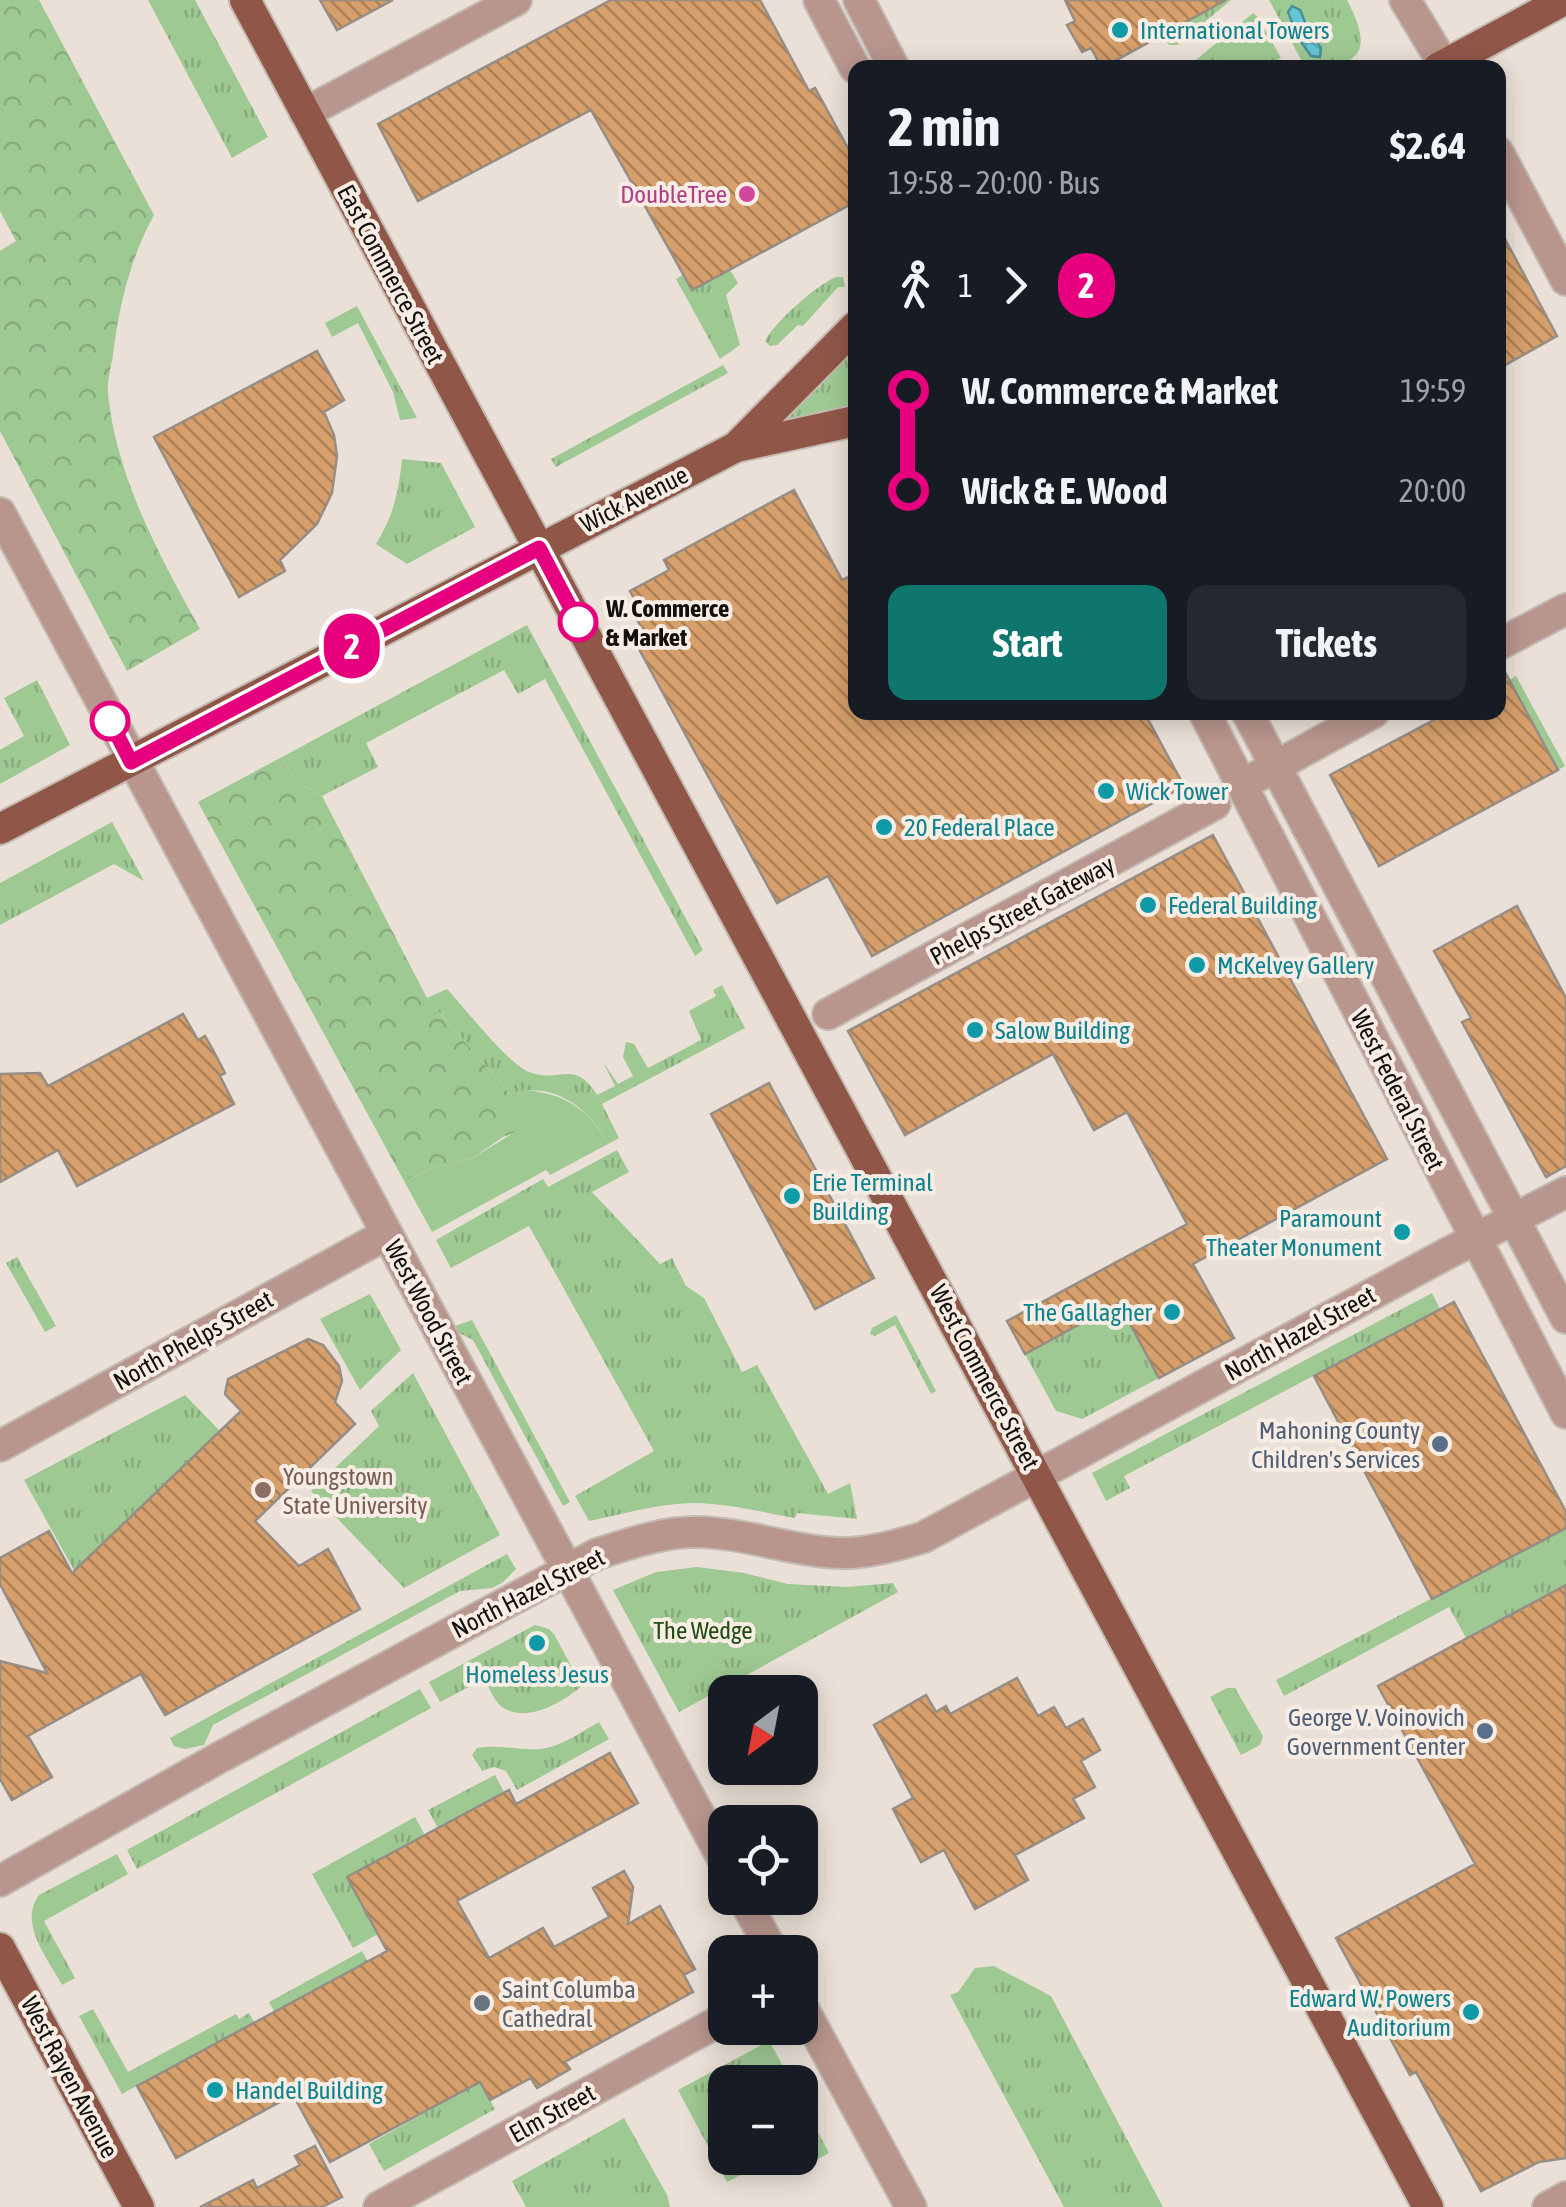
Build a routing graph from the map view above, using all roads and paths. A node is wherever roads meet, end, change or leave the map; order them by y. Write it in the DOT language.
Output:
graph roads {
  1 [pos="245,0"];
  2 [pos="516,0"];
  3 [pos="820,0"];
  4 [pos="858,0"];
  5 [pos="1404,0"];
  6 [pos="1564,0"];
  7 [pos="852,60"];
  8 [pos="890,60"];
  9 [pos="1439,60"];
  10 [pos="1453,60"];
  11 [pos="305,113"];
  12 [pos="1506,167"];
  13 [pos="1566,280"];
  14 [pos="848,334"];
  15 [pos="848,423"];
  16 [pos="736,447"];
  17 [pos="0,513"];
  18 [pos="539,548"];
  19 [pos="1566,608"];
  20 [pos="1506,641"];
  21 [pos="1208,720"];
  22 [pos="1251,720"];
  23 [pos="1359,720"];
  24 [pos="131,762"];
  25 [pos="1275,766"];
  26 [pos="1243,785"];
  27 [pos="1215,804"];
  28 [pos="0,829"];
  29 [pos="828,1014"];
  30 [pos="1566,1192"];
  31 [pos="1514,1220"];
  32 [pos="386,1234"];
  33 [pos="1475,1240"];
  34 [pos="1566,1318"];
  35 [pos="1566,1412"];
  36 [pos="0,1446"];
  37 [pos="1038,1475"];
  38 [pos="568,1570"];
  39 [pos="708,1832"];
  40 [pos="0,1881"];
  41 [pos="0,1948"];
  42 [pos="708,2027"];
  43 [pos="818,2036"];
  44 [pos="1566,2197"];
  45 [pos="139,2207"];
  46 [pos="379,2207"];
  47 [pos="912,2207"];
  48 [pos="1428,2207"];
  49 [pos="1548,2207"];
  1 -- 11 [label="main road, East Commerce Street"];
  2 -- 11 [label="street"];
  3 -- 7 [label="street"];
  4 -- 8 [label="street"];
  5 -- 9 [label="street"];
  6 -- 10 [label="main road"];
  11 -- 18 [label="main road, East Commerce Street"];
  12 -- 13 [label="street"];
  14 -- 16 [label="main road"];
  15 -- 16 [label="main road"];
  16 -- 18 [label="main road, Wick Avenue"];
  17 -- 24 [label="street, West Wood Street"];
  18 -- 24 [label="main road, Wick Avenue"];
  18 -- 37 [label="main road, West Commerce Street"];
  19 -- 20 [label="street"];
  21 -- 26 [label="street, West Federal Street"];
  22 -- 25 [label="street, West Federal Street"];
  23 -- 25 [label="street"];
  24 -- 28 [label="main road, Wick Avenue"];
  24 -- 32 [label="street, West Wood Street"];
  25 -- 26 [label="street"];
  25 -- 31 [label="street, West Federal Street"];
  26 -- 33 [label="street, West Federal Street"];
  27 -- 29 [label="street, Phelps Street Gateway"];
  30 -- 31 [label="street, North Hazel Street"];
  31 -- 33 [label="street, North Hazel Street"];
  31 -- 34 [label="street, West Federal Street"];
  32 -- 36 [label="street, North Phelps Street"];
  32 -- 38 [label="street, West Wood Street"];
  33 -- 35 [label="street, West Federal Street"];
  33 -- 37 [label="street, North Hazel Street"];
  37 -- 38 [label="street, North Hazel Street"];
  37 -- 48 [label="main road, West Commerce Street"];
  38 -- 39 [label="street, West Wood Street"];
  38 -- 40 [label="street, North Hazel Street"];
  41 -- 45 [label="main road, West Rayen Avenue"];
  42 -- 46 [label="street, Elm Street"];
  43 -- 47 [label="street"];
  44 -- 49 [label="street"];
}
